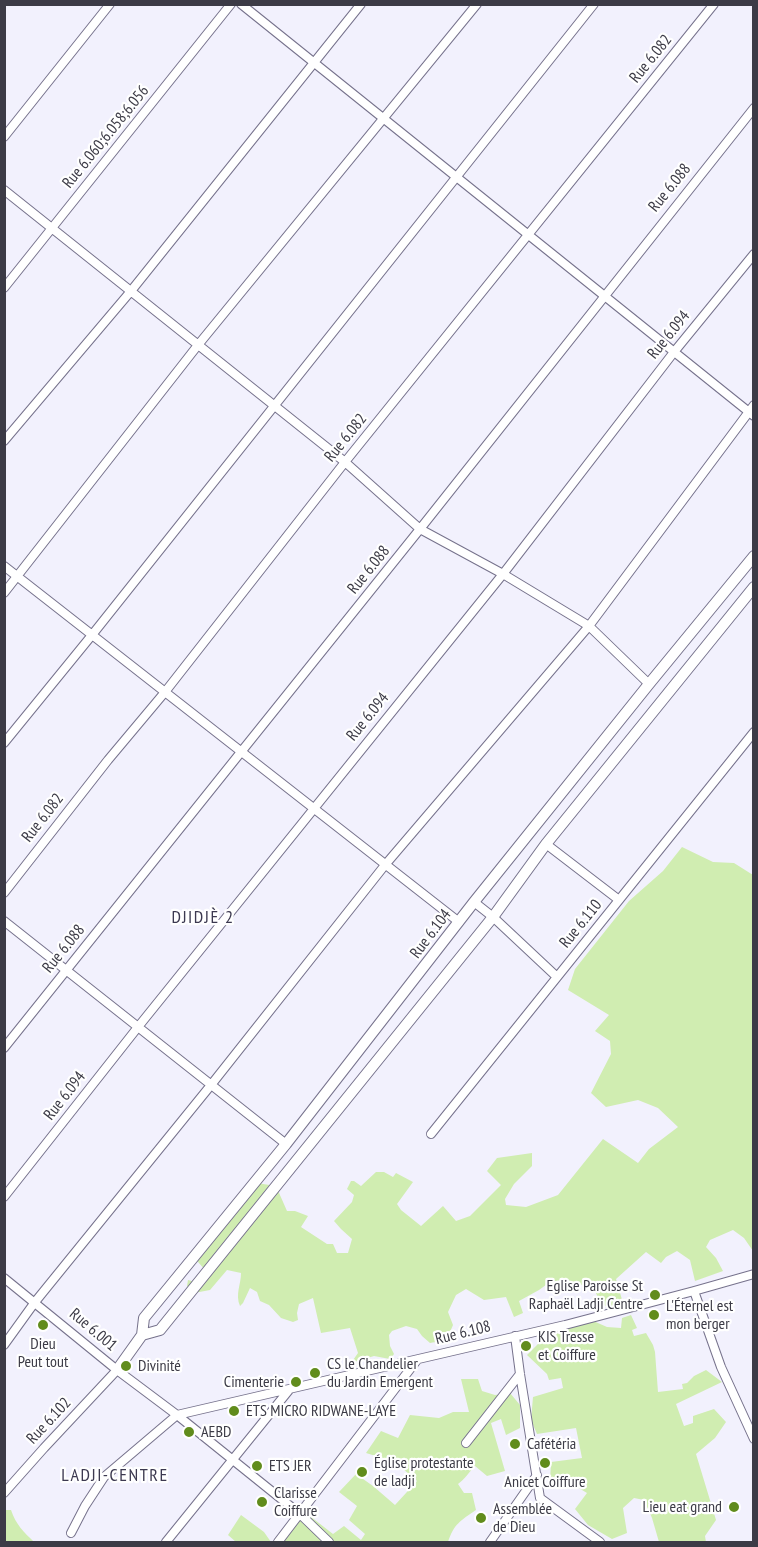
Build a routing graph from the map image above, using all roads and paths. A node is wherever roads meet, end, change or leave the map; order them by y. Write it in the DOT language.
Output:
graph roads {
  1 [pos="110,4"];
  2 [pos="231,4"];
  3 [pos="241,4"];
  4 [pos="361,4"];
  5 [pos="477,4"];
  6 [pos="594,4"];
  7 [pos="714,4"];
  8 [pos="314,64"];
  9 [pos="753,108"];
  10 [pos="383,119"];
  11 [pos="4,137"];
  12 [pos="456,177"];
  13 [pos="4,190"];
  14 [pos="52,228"];
  15 [pos="529,236"];
  16 [pos="753,254"];
  17 [pos="4,288"];
  18 [pos="131,291"];
  19 [pos="604,296"];
  20 [pos="198,345"];
  21 [pos="674,352"];
  22 [pos="274,405"];
  23 [pos="752,411"];
  24 [pos="4,441"];
  25 [pos="345,462"];
  26 [pos="420,529"];
  27 [pos="753,556"];
  28 [pos="4,566"];
  29 [pos="503,574"];
  30 [pos="18,577"];
  31 [pos="753,589"];
  32 [pos="4,593"];
  33 [pos="589,626"];
  34 [pos="92,635"];
  35 [pos="649,684"];
  36 [pos="165,692"];
  37 [pos="753,732"];
  38 [pos="4,743"];
  39 [pos="241,752"];
  40 [pos="313,809"];
  41 [pos="546,844"];
  42 [pos="385,866"];
  43 [pos="4,893"];
  44 [pos="619,900"];
  45 [pos="474,902"];
  46 [pos="493,917"];
  47 [pos="4,921"];
  48 [pos="459,922"];
  49 [pos="66,971"];
  50 [pos="557,976"];
  51 [pos="138,1027"];
  52 [pos="4,1048"];
  53 [pos="211,1086"];
  54 [pos="431,1134"];
  55 [pos="286,1144"];
  56 [pos="4,1197"];
  57 [pos="753,1274"];
  58 [pos="4,1278"];
  59 [pos="694,1291"];
  60 [pos="35,1302"];
  61 [pos="142,1335"];
  62 [pos="515,1336"];
  63 [pos="4,1345"];
  64 [pos="418,1360"];
  65 [pos="117,1370"];
  66 [pos="520,1374"];
  67 [pos="289,1389"];
  68 [pos="177,1415"];
  69 [pos="753,1439"];
  70 [pos="466,1443"];
  71 [pos="233,1460"];
  72 [pos="537,1476"];
  73 [pos="4,1493"];
  74 [pos="300,1514"];
  75 [pos="71,1533"];
  76 [pos="166,1542"];
  77 [pos="278,1542"];
  78 [pos="329,1542"];
  79 [pos="490,1542"];
  80 [pos="600,1542"];
  1 -- 11 [label="street"];
  2 -- 14 [label="street, Rue 6.060;6.058;6.056"];
  3 -- 8 [label="street"];
  4 -- 8 [label="street"];
  5 -- 10 [label="street"];
  6 -- 12 [label="street"];
  7 -- 15 [label="street, Rue 6.082"];
  8 -- 10 [label="street"];
  8 -- 18 [label="street"];
  9 -- 19 [label="street, Rue 6.088"];
  10 -- 12 [label="street"];
  10 -- 20 [label="street"];
  12 -- 15 [label="street"];
  12 -- 22 [label="street"];
  13 -- 14 [label="street"];
  14 -- 17 [label="street, Rue 6.060;6.058;6.056"];
  14 -- 18 [label="street"];
  15 -- 19 [label="street"];
  15 -- 25 [label="street, Rue 6.082"];
  16 -- 21 [label="street, Rue 6.094"];
  18 -- 20 [label="street"];
  18 -- 24 [label="street"];
  19 -- 21 [label="street"];
  19 -- 26 [label="street, Rue 6.088"];
  20 -- 22 [label="street"];
  20 -- 30 [label="street"];
  21 -- 23 [label="street"];
  21 -- 29 [label="street, Rue 6.094"];
  22 -- 25 [label="street"];
  22 -- 34 [label="street"];
  23 -- 33 [label="street"];
  25 -- 26 [label="street"];
  25 -- 36 [label="street, Rue 6.082"];
  26 -- 29 [label="street"];
  26 -- 39 [label="street, Rue 6.088"];
  27 -- 35 [label="street, Rue 6.104"];
  28 -- 30 [label="street"];
  29 -- 33 [label="street"];
  29 -- 40 [label="street, Rue 6.094"];
  30 -- 32 [label="street"];
  30 -- 34 [label="street"];
  31 -- 41 [label="street, Rue 6.104"];
  33 -- 35 [label="street"];
  33 -- 42 [label="street"];
  34 -- 36 [label="street"];
  34 -- 38 [label="street"];
  35 -- 45 [label="street, Rue 6.104"];
  36 -- 39 [label="street"];
  36 -- 43 [label="street, Rue 6.082"];
  37 -- 44 [label="street, Rue 6.110"];
  39 -- 40 [label="street"];
  39 -- 49 [label="street, Rue 6.088"];
  40 -- 42 [label="street"];
  40 -- 51 [label="street, Rue 6.094"];
  41 -- 44 [label="street"];
  41 -- 46 [label="street, Rue 6.104"];
  42 -- 48 [label="street"];
  42 -- 53 [label="street"];
  44 -- 50 [label="street, Rue 6.110"];
  45 -- 46 [label="street"];
  45 -- 48 [label="street, Rue 6.104"];
  46 -- 50 [label="street"];
  46 -- 61 [label="street, Rue 6.104"];
  47 -- 49 [label="street"];
  48 -- 55 [label="street, Rue 6.104"];
  49 -- 51 [label="street"];
  49 -- 52 [label="street, Rue 6.088"];
  50 -- 54 [label="street, Rue 6.110"];
  51 -- 53 [label="street"];
  51 -- 56 [label="street, Rue 6.094"];
  53 -- 55 [label="street"];
  53 -- 60 [label="street"];
  55 -- 61 [label="street, Rue 6.104"];
  57 -- 59 [label="street, Rue 6.108"];
  58 -- 60 [label="street, Rue 6.001"];
  59 -- 62 [label="street, Rue 6.108"];
  59 -- 69 [label="street"];
  60 -- 63 [label="street"];
  60 -- 65 [label="street, Rue 6.001"];
  61 -- 65 [label="street, Rue 6.104"];
  62 -- 64 [label="street, Rue 6.108"];
  62 -- 66 [label="street"];
  64 -- 67 [label="street, Rue 6.108"];
  64 -- 74 [label="street"];
  65 -- 68 [label="street, Rue 6.001"];
  65 -- 73 [label="street, Rue 6.102"];
  66 -- 70 [label="street"];
  66 -- 72 [label="street"];
  67 -- 68 [label="street, Rue 6.108"];
  67 -- 71 [label="street"];
  68 -- 71 [label="street, Rue 6.001"];
  68 -- 75 [label="street"];
  71 -- 74 [label="street, Rue 6.001"];
  71 -- 76 [label="street"];
  72 -- 79 [label="street"];
  72 -- 80 [label="street"];
  74 -- 77 [label="street"];
  74 -- 78 [label="street, Rue 6.001"];
}
